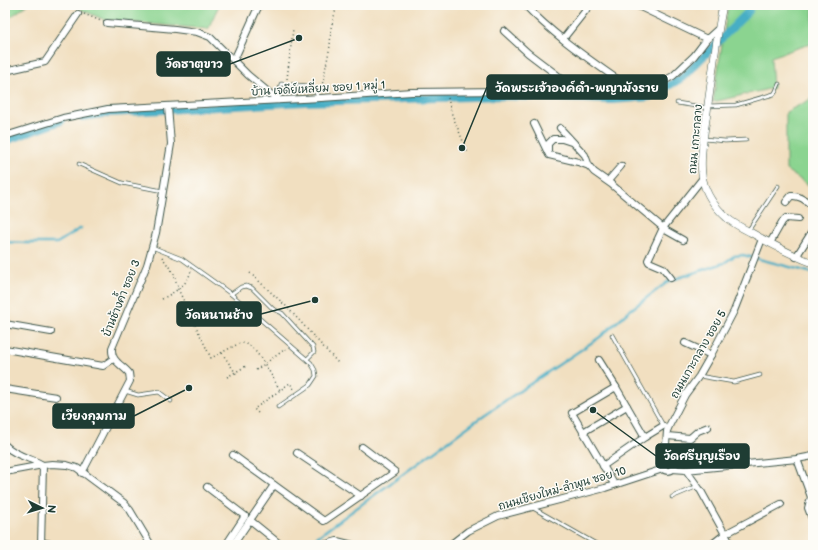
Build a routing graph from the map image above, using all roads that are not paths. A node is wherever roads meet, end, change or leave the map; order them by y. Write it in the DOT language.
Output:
graph roads {
  1 [pos="259,5"];
  2 [pos="525,5"];
  3 [pos="590,5"];
  4 [pos="636,5"];
  5 [pos="723,5"];
  6 [pos="79,13"];
  7 [pos="107,23"];
  8 [pos="718,29"];
  9 [pos="504,31"];
  10 [pos="707,39"];
  11 [pos="564,40"];
  12 [pos="234,60"];
  13 [pos="5,71"];
  14 [pos="779,84"];
  15 [pos="635,92"];
  16 [pos="579,94"];
  17 [pos="319,96"];
  18 [pos="278,100"];
  19 [pos="677,103"];
  20 [pos="708,107"];
  21 [pos="168,109"];
  22 [pos="534,124"];
  23 [pos="560,128"];
  24 [pos="5,136"];
  25 [pos="704,139"];
  26 [pos="746,140"];
  27 [pos="573,143"];
  28 [pos="548,153"];
  29 [pos="79,164"];
  30 [pos="589,166"];
  31 [pos="621,166"];
  32 [pos="702,180"];
  33 [pos="608,181"];
  34 [pos="778,186"];
  35 [pos="163,191"];
  36 [pos="786,202"];
  37 [pos="813,206"];
  38 [pos="798,219"];
  39 [pos="663,228"];
  40 [pos="813,230"];
  41 [pos="748,231"];
  42 [pos="762,239"];
  43 [pos="683,240"];
  44 [pos="770,243"];
  45 [pos="151,249"];
  46 [pos="796,257"];
  47 [pos="813,263"];
  48 [pos="671,278"];
  49 [pos="231,294"];
  50 [pos="5,324"];
  51 [pos="51,332"];
  52 [pos="612,335"];
  53 [pos="684,343"];
  54 [pos="5,349"];
  55 [pos="711,355"];
  56 [pos="113,359"];
  57 [pos="307,359"];
  58 [pos="599,360"];
  59 [pos="760,375"];
  60 [pos="699,376"];
  61 [pos="616,387"];
  62 [pos="5,389"];
  63 [pos="125,391"];
  64 [pos="56,397"];
  65 [pos="171,401"];
  66 [pos="627,406"];
  67 [pos="278,407"];
  68 [pos="708,427"];
  69 [pos="666,431"];
  70 [pos="583,432"];
  71 [pos="645,437"];
  72 [pos="5,445"];
  73 [pos="362,447"];
  74 [pos="297,454"];
  75 [pos="233,455"];
  76 [pos="813,456"];
  77 [pos="665,458"];
  78 [pos="797,459"];
  79 [pos="43,465"];
  80 [pos="603,466"];
  81 [pos="663,469"];
  82 [pos="672,469"];
  83 [pos="686,470"];
  84 [pos="5,472"];
  85 [pos="82,473"];
  86 [pos="614,484"];
  87 [pos="274,485"];
  88 [pos="698,486"];
  89 [pos="207,487"];
  90 [pos="361,496"];
  91 [pos="672,497"];
  92 [pos="812,497"];
  93 [pos="781,504"];
  94 [pos="531,507"];
  95 [pos="250,520"];
  96 [pos="813,521"];
  97 [pos="725,534"];
  98 [pos="41,544"];
  99 [pos="55,545"];
  100 [pos="151,545"];
  101 [pos="226,545"];
  102 [pos="233,545"];
  103 [pos="281,545"];
  104 [pos="323,545"];
  105 [pos="353,545"];
  106 [pos="450,545"];
  107 [pos="598,545"];
  108 [pos="711,545"];
  109 [pos="731,545"];
  1 -- 12 [label="street"];
  2 -- 11 [label="street"];
  3 -- 11 [label="street"];
  4 -- 10 [label="street"];
  5 -- 8 [label="street, ถนน เกาะกลาง"];
  6 -- 13 [label="street"];
  7 -- 12 [label="street"];
  8 -- 10 [label="street, บ้าน เจดีย์เหลี่ยม ซอย 1 หมู่ 1"];
  8 -- 20 [label="street, ถนน เกาะกลาง"];
  9 -- 16 [label="street"];
  10 -- 15 [label="street, บ้าน เจดีย์เหลี่ยม ซอย 1 หมู่ 1"];
  11 -- 15 [label="street"];
  12 -- 18 [label="street"];
  14 -- 20 [label="lane"];
  15 -- 16 [label="street, บ้าน เจดีย์เหลี่ยม ซอย 1 หมู่ 1"];
  16 -- 17 [label="street, บ้าน เจดีย์เหลี่ยม ซอย 1 หมู่ 1"];
  17 -- 18 [label="street, บ้าน เจดีย์เหลี่ยม ซอย 1 หมู่ 1"];
  17 -- 18 [label="lane"];
  18 -- 21 [label="street, บ้าน เจดีย์เหลี่ยม ซอย 1 หมู่ 1"];
  19 -- 20 [label="lane"];
  20 -- 25 [label="street, ถนน เกาะกลาง"];
  21 -- 24 [label="street, บ้าน เจดีย์เหลี่ยม ซอย 1 หมู่ 1"];
  21 -- 35 [label="street, บ้านช้างค้ำ ซอย 3"];
  22 -- 28 [label="street"];
  23 -- 27 [label="street"];
  25 -- 26 [label="lane"];
  25 -- 32 [label="street, ถนน เกาะกลาง"];
  27 -- 28 [label="street"];
  27 -- 30 [label="street"];
  28 -- 30 [label="street"];
  29 -- 35 [label="lane"];
  30 -- 33 [label="street"];
  31 -- 33 [label="street"];
  32 -- 39 [label="street"];
  32 -- 41 [label="street, ถนน เกาะกลาง"];
  33 -- 39 [label="street"];
  34 -- 41 [label="lane"];
  35 -- 45 [label="street, บ้านช้างค้ำ ซอย 3"];
  36 -- 37 [label="street"];
  38 -- 44 [label="street"];
  39 -- 43 [label="street"];
  39 -- 48 [label="street"];
  40 -- 46 [label="street"];
  41 -- 42 [label="street, ถนน เกาะกลาง"];
  42 -- 44 [label="street, ถนน เกาะกลาง"];
  42 -- 55 [label="street, ถนนเกาะกลาง ซอย 5"];
  44 -- 46 [label="street, ถนน เกาะกลาง"];
  45 -- 49 [label="lane"];
  45 -- 56 [label="street, บ้านช้างค้ำ ซอย 3"];
  46 -- 47 [label="street, ถนน เกาะกลาง"];
  49 -- 57 [label="lane"];
  49 -- 57 [label="lane"];
  50 -- 51 [label="street"];
  52 -- 69 [label="lane"];
  53 -- 55 [label="street"];
  54 -- 56 [label="street"];
  55 -- 60 [label="street, ถนนเกาะกลาง ซอย 5"];
  56 -- 63 [label="street"];
  57 -- 67 [label="lane"];
  58 -- 61 [label="street"];
  59 -- 60 [label="lane"];
  60 -- 69 [label="street, ถนนเกาะกลาง ซอย 5"];
  61 -- 66 [label="street"];
  61 -- 70 [label="street"];
  62 -- 64 [label="street"];
  63 -- 65 [label="lane"];
  63 -- 85 [label="street"];
  66 -- 70 [label="street"];
  66 -- 71 [label="street"];
  68 -- 69 [label="street"];
  69 -- 71 [label="street"];
  69 -- 77 [label="street, ถนนเกาะกลาง ซอย 5"];
  70 -- 80 [label="street"];
  71 -- 80 [label="street"];
  72 -- 79 [label="street"];
  73 -- 90 [label="street"];
  74 -- 90 [label="street"];
  75 -- 87 [label="street"];
  76 -- 78 [label="street"];
  77 -- 81 [label="street"];
  77 -- 82 [label="street"];
  78 -- 83 [label="street"];
  78 -- 92 [label="street"];
  79 -- 84 [label="street"];
  79 -- 85 [label="street"];
  79 -- 98 [label="street"];
  80 -- 86 [label="street"];
  81 -- 82 [label="street"];
  81 -- 86 [label="street, ถนนเชียงใหม่-ลำพูน ซอย 10"];
  82 -- 83 [label="street"];
  83 -- 88 [label="street"];
  85 -- 100 [label="street"];
  86 -- 94 [label="street, ถนนเชียงใหม่-ลำพูน ซอย 10"];
  87 -- 90 [label="street"];
  87 -- 95 [label="street"];
  88 -- 91 [label="lane"];
  88 -- 97 [label="street"];
  89 -- 101 [label="street"];
  92 -- 96 [label="street"];
  93 -- 97 [label="street"];
  94 -- 106 [label="street, ถนนเชียงใหม่-ลำพูน ซอย 10"];
  94 -- 107 [label="lane"];
  95 -- 102 [label="street"];
  95 -- 103 [label="street"];
  97 -- 108 [label="street"];
  97 -- 109 [label="street"];
  98 -- 99 [label="street"];
  104 -- 105 [label="street"];
}
